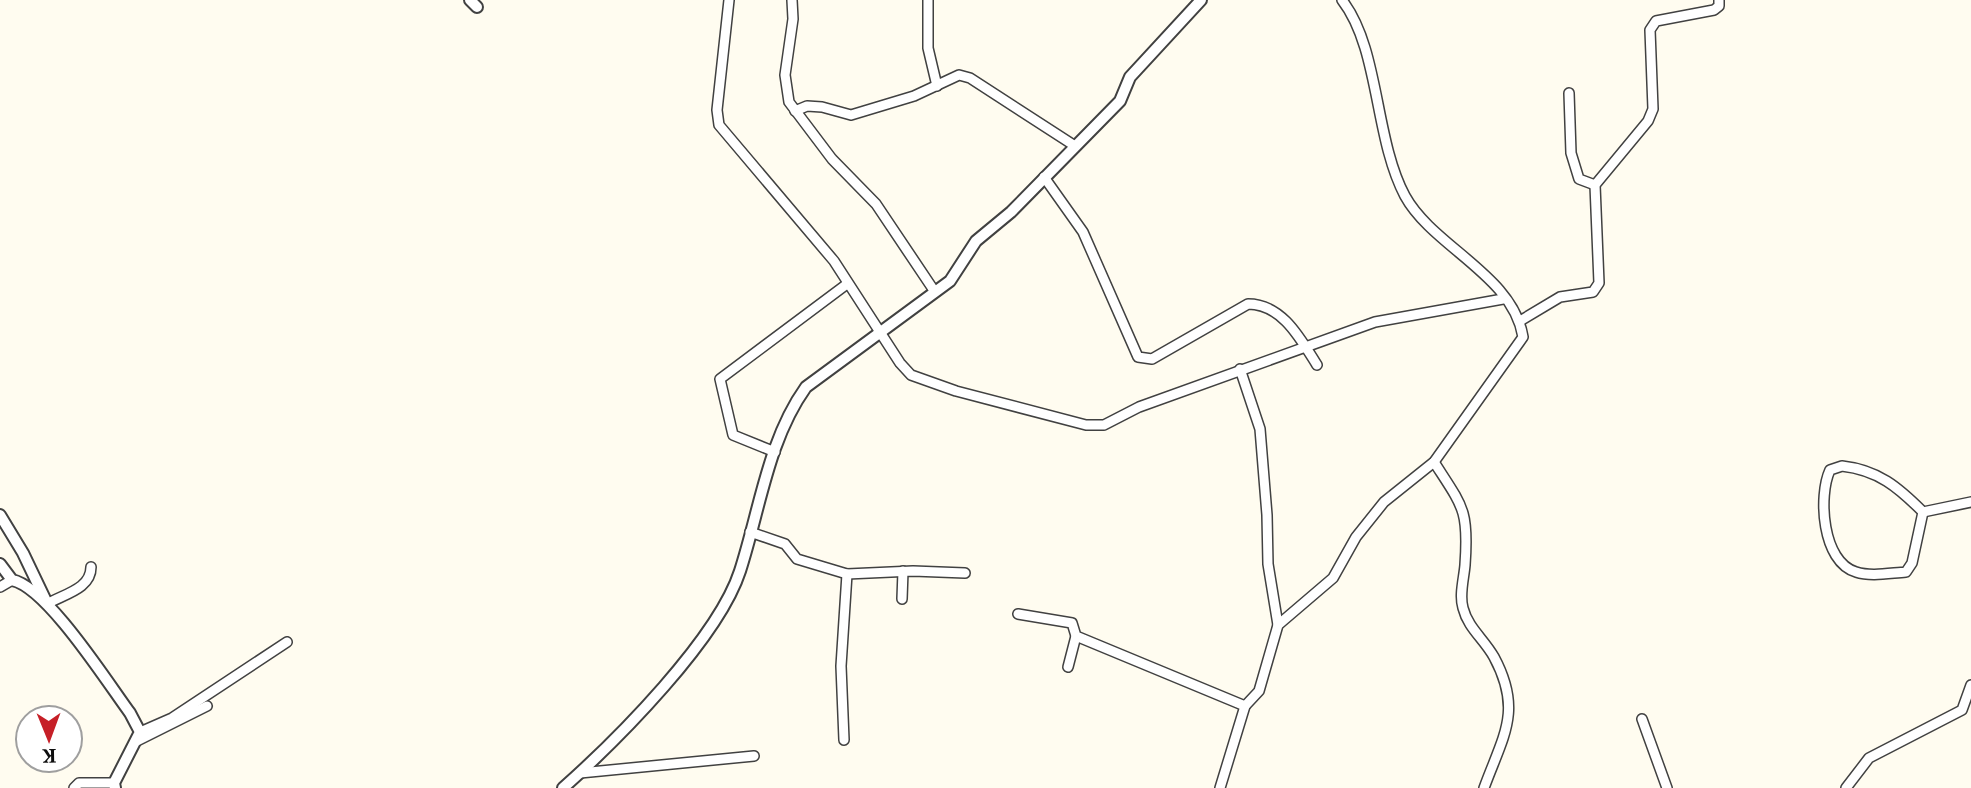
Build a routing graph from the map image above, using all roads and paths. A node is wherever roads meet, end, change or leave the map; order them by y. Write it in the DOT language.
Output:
graph roads {
  1 [pos="729,0"];
  2 [pos="792,0"];
  3 [pos="928,0"];
  4 [pos="1201,0"];
  5 [pos="1342,0"];
  6 [pos="1719,0"];
  7 [pos="937,86"];
  8 [pos="1569,93"];
  9 [pos="795,111"];
  10 [pos="1075,146"];
  11 [pos="1044,177"];
  12 [pos="1595,185"];
  13 [pos="847,284"];
  14 [pos="935,292"];
  15 [pos="1503,299"];
  16 [pos="1520,321"];
  17 [pos="880,332"];
  18 [pos="1305,346"];
  19 [pos="1317,365"];
  20 [pos="1240,369"];
  21 [pos="775,452"];
  22 [pos="1434,462"];
  23 [pos="1971,502"];
  24 [pos="1923,512"];
  25 [pos="0,515"];
  26 [pos="750,532"];
  27 [pos="0,564"];
  28 [pos="91,567"];
  29 [pos="903,571"];
  30 [pos="965,573"];
  31 [pos="847,574"];
  32 [pos="12,580"];
  33 [pos="0,587"];
  34 [pos="902,599"];
  35 [pos="47,604"];
  36 [pos="1018,614"];
  37 [pos="1278,625"];
  38 [pos="1076,636"];
  39 [pos="287,642"];
  40 [pos="1068,667"];
  41 [pos="1971,685"];
  42 [pos="207,706"];
  43 [pos="1245,706"];
  44 [pos="1642,719"];
  45 [pos="139,736"];
  46 [pos="844,740"];
  47 [pos="754,757"];
  48 [pos="580,773"];
  49 [pos="114,786"];
  50 [pos="1224,786"];
  51 [pos="74,788"];
  52 [pos="563,788"];
  53 [pos="1484,788"];
  54 [pos="1667,788"];
  55 [pos="1849,788"];
  1 -- 13 [label="street"];
  2 -- 9 [label="street"];
  3 -- 7 [label="street"];
  4 -- 10 [label="street"];
  5 -- 15 [label="street"];
  6 -- 12 [label="street"];
  7 -- 9 [label="street"];
  7 -- 10 [label="street"];
  8 -- 12 [label="street"];
  9 -- 14 [label="street"];
  10 -- 11 [label="street"];
  11 -- 14 [label="street"];
  11 -- 18 [label="street"];
  12 -- 16 [label="street"];
  13 -- 17 [label="street"];
  13 -- 21 [label="street"];
  14 -- 17 [label="street"];
  15 -- 16 [label="street"];
  15 -- 18 [label="street"];
  16 -- 22 [label="street"];
  17 -- 20 [label="street"];
  17 -- 21 [label="street"];
  18 -- 19 [label="street"];
  18 -- 20 [label="street"];
  20 -- 37 [label="street"];
  21 -- 26 [label="street"];
  22 -- 37 [label="street"];
  22 -- 53 [label="street"];
  23 -- 24 [label="street"];
  24 -- 24 [label="street"];
  25 -- 35 [label="street"];
  26 -- 31 [label="street"];
  26 -- 48 [label="street"];
  27 -- 32 [label="street"];
  28 -- 35 [label="street"];
  29 -- 30 [label="street"];
  29 -- 31 [label="street"];
  29 -- 34 [label="street"];
  31 -- 46 [label="street"];
  32 -- 33 [label="street"];
  32 -- 35 [label="street"];
  35 -- 45 [label="street"];
  36 -- 38 [label="street"];
  37 -- 43 [label="street"];
  38 -- 40 [label="street"];
  38 -- 43 [label="street"];
  39 -- 45 [label="street"];
  41 -- 55 [label="street"];
  42 -- 45 [label="street"];
  43 -- 50 [label="street"];
  44 -- 54 [label="street"];
  45 -- 49 [label="street"];
  47 -- 48 [label="street"];
  48 -- 52 [label="street"];
  49 -- 51 [label="street"];
}
